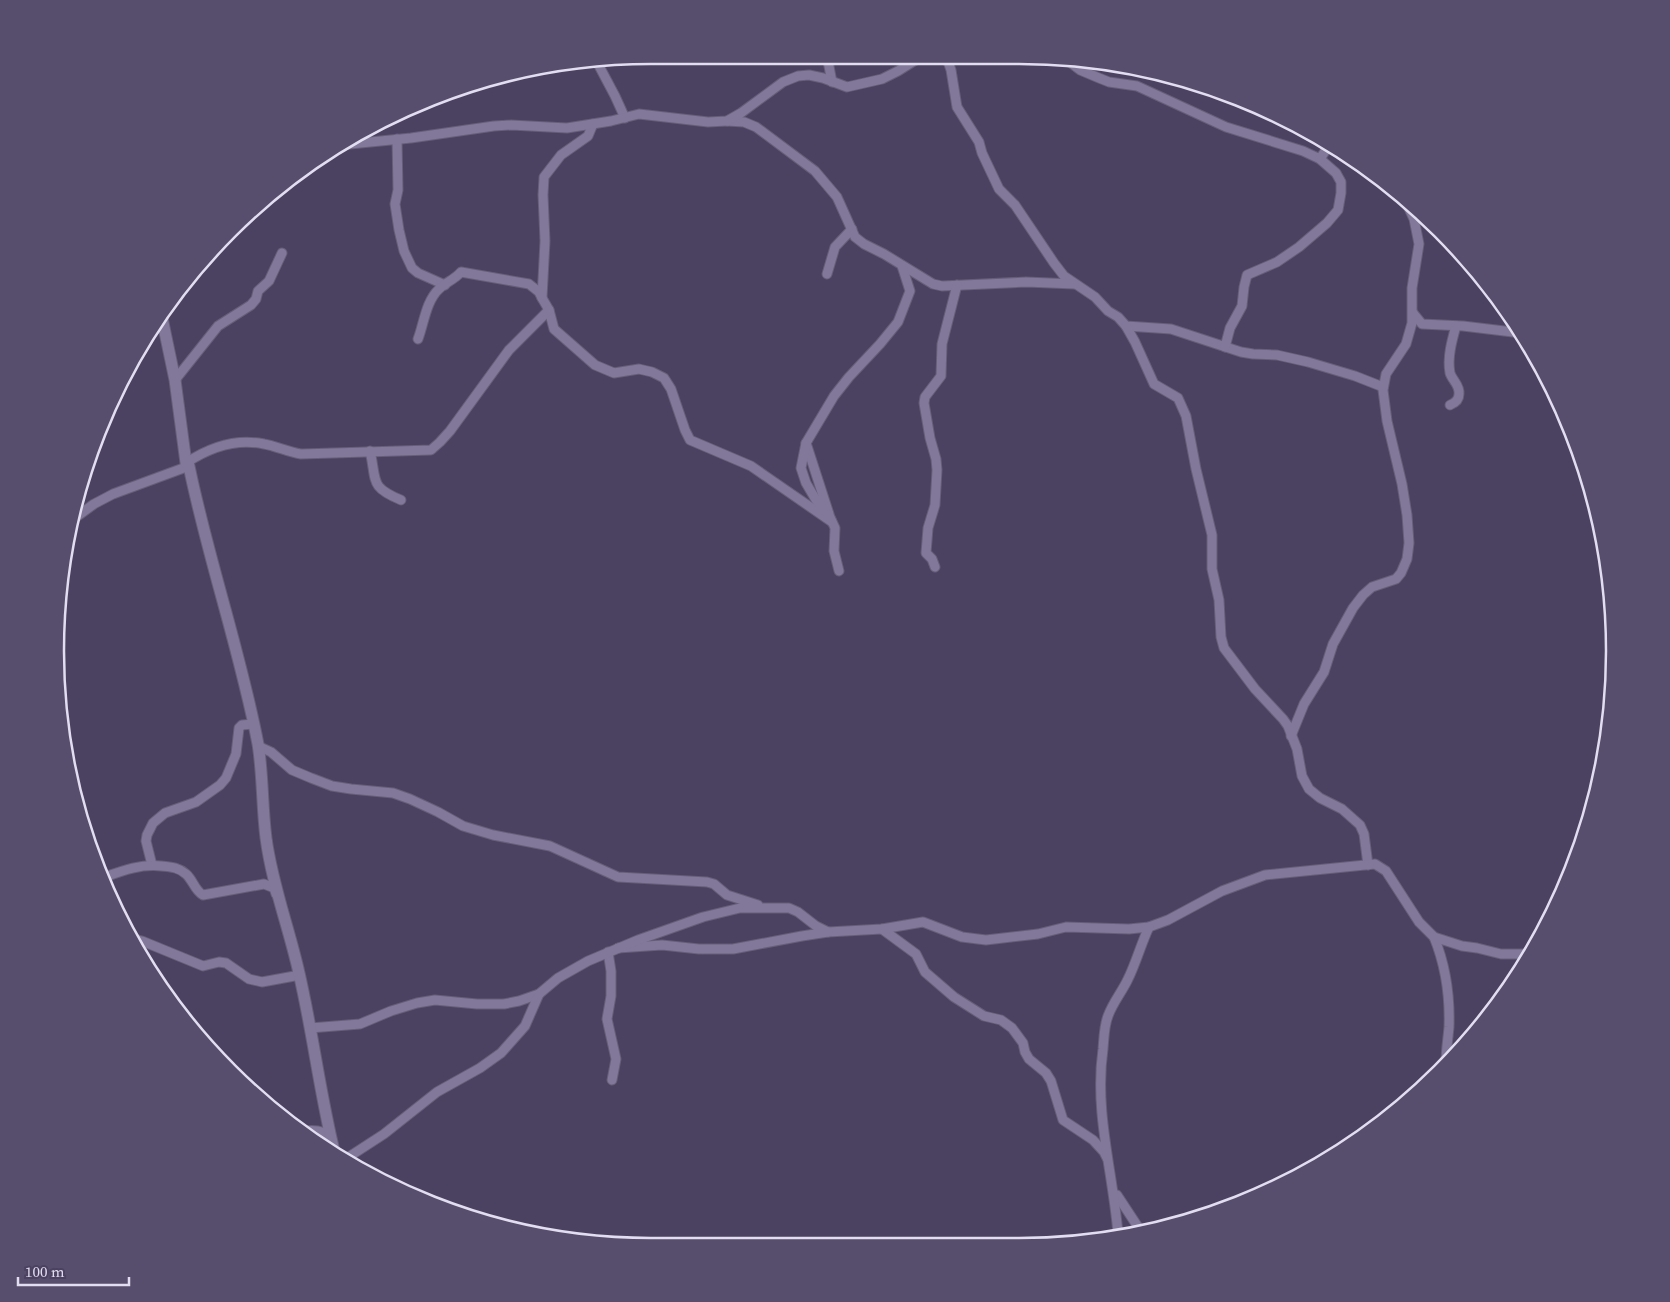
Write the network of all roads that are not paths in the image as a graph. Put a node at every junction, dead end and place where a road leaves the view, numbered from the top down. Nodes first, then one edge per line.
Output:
1 (829, 64) edge
2 (909, 64) edge
3 (948, 64) edge
4 (599, 66) edge
5 (1076, 67) edge
6 (832, 82) junction
7 (624, 118) junction
8 (727, 121) junction
9 (593, 124) junction
10 (397, 139) junction
11 (355, 143) edge
12 (1326, 150) edge
13 (1320, 159) junction
14 (1412, 215) edge
15 (852, 229) junction
16 (282, 253) dead end
17 (902, 266) junction
18 (828, 274) dead end
19 (1075, 284) junction
20 (445, 285) junction
21 (957, 285) junction
22 (542, 298) junction
23 (549, 310) junction
24 (1413, 313) junction
25 (163, 324) edge
26 (1126, 326) junction
27 (1456, 326) junction
28 (1512, 332) edge
29 (418, 339) dead end
30 (1225, 347) junction
31 (175, 380) junction
32 (1383, 387) junction
33 (1450, 406) dead end
34 (806, 443) junction
35 (370, 451) junction
36 (188, 464) junction
37 (400, 500) dead end
38 (80, 514) edge
39 (831, 519) junction
40 (935, 567) dead end
41 (839, 571) dead end
42 (253, 724) junction
43 (1292, 736) junction
44 (258, 746) junction
45 (152, 865) junction
46 (1368, 865) junction
47 (108, 876) edge
48 (277, 896) junction
49 (772, 908) junction
50 (1149, 926) junction
51 (882, 929) junction
52 (828, 932) junction
53 (1434, 937) junction
54 (140, 940) edge
55 (618, 948) junction
56 (608, 952) junction
57 (1522, 954) edge
58 (300, 975) junction
59 (538, 994) junction
60 (310, 1028) junction
61 (1447, 1053) edge
62 (612, 1080) dead end
63 (314, 1131) edge
64 (331, 1139) junction
65 (335, 1146) edge
66 (350, 1155) edge
67 (1107, 1158) junction
68 (1114, 1190) junction
69 (1137, 1226) edge
70 (1118, 1230) edge

1 - 6 street
2 - 6 street
3 - 19 street
4 - 7 street
5 - 13 street
6 - 8 street
7 - 8 street
7 - 9 street
8 - 15 street
9 - 10 street
9 - 22 street
10 - 11 street
10 - 20 street
12 - 13 street
13 - 30 street
14 - 24 street
15 - 17 street
15 - 18 street
16 - 31 street
17 - 21 street
17 - 34 street
19 - 21 street
19 - 26 street
20 - 22 street
20 - 29 street
21 - 40 street
22 - 23 street
23 - 35 street
23 - 39 street
24 - 27 street
24 - 32 street
25 - 31 street
26 - 30 street
26 - 43 street
27 - 28 street
27 - 33 street
30 - 32 street
31 - 36 street
32 - 43 street
34 - 39 street
34 - 39 street
35 - 36 street
35 - 37 street
36 - 38 street
36 - 42 street
39 - 41 street
42 - 44 street
42 - 45 street
43 - 46 street
44 - 48 street
44 - 49 street
45 - 47 street
45 - 48 street
46 - 50 street
46 - 53 street
48 - 58 street
49 - 52 street
49 - 55 street
50 - 51 street
50 - 67 street
51 - 52 street
51 - 67 street
52 - 55 street
53 - 57 street
53 - 61 street
54 - 58 street
55 - 56 street
56 - 59 street
56 - 62 street
58 - 60 street
59 - 60 street
59 - 66 street
60 - 64 street
63 - 64 street
64 - 65 street
67 - 68 street
68 - 69 street
68 - 70 street

